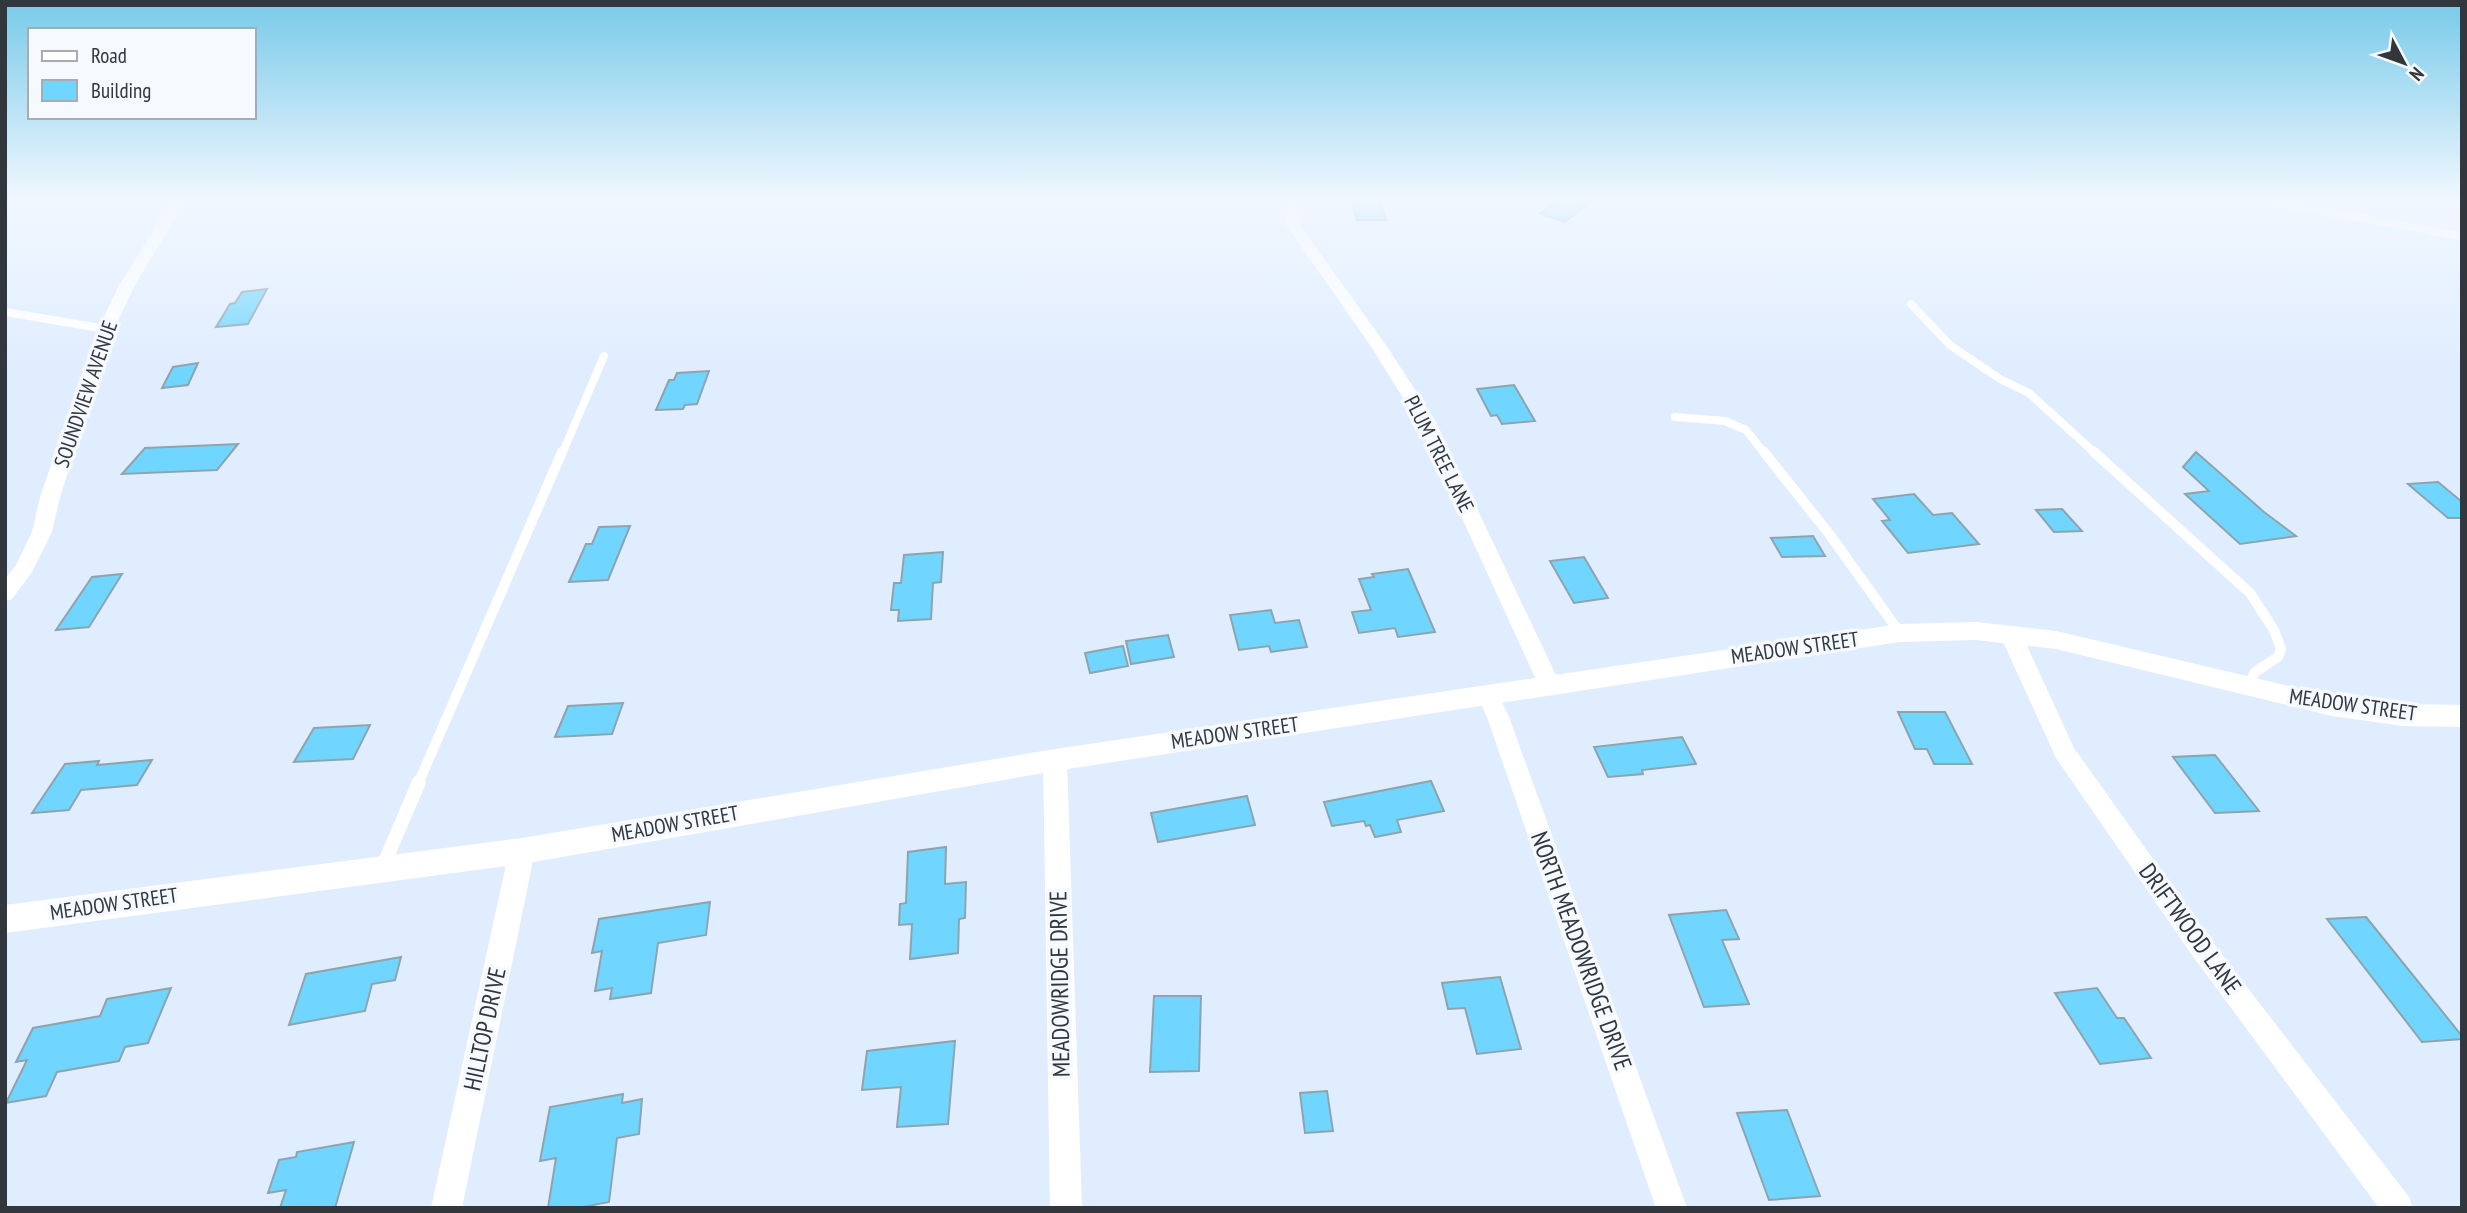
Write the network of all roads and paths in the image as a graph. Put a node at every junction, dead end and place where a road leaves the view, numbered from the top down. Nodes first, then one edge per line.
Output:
1 (145, 256) edge
2 (1315, 256) edge
3 (1911, 304) dead end
4 (5, 312) edge
5 (106, 329) junction
6 (604, 356) dead end
7 (1675, 417) dead end
8 (5, 594) edge
9 (1900, 633) junction
10 (2010, 633) junction
11 (1550, 686) junction
12 (2248, 687) junction
13 (1488, 696) junction
14 (2462, 716) edge
15 (1055, 760) junction
16 (522, 850) junction
17 (382, 869) junction
18 (5, 919) edge
19 (446, 1208) edge
20 (1066, 1208) edge
21 (1672, 1208) edge
22 (2398, 1208) edge

1 - 5 street, SOUNDVIEW AVENUE
2 - 11 street, PLUM TREE LANE
3 - 12 lane
4 - 5 lane
5 - 8 street, SOUNDVIEW AVENUE
6 - 17 lane
7 - 9 lane
9 - 10 street, MEADOW STREET
9 - 11 street, MEADOW STREET
10 - 12 street, MEADOW STREET
10 - 22 street, DRIFTWOOD LANE
11 - 13 street, MEADOW STREET
12 - 14 street, MEADOW STREET
13 - 15 street, MEADOW STREET
13 - 21 street, NORTH MEADOWRIDGE DRIVE
15 - 16 street, MEADOW STREET
15 - 20 street, MEADOWRIDGE DRIVE
16 - 17 street, MEADOW STREET
16 - 19 street, HILLTOP DRIVE
17 - 18 street, MEADOW STREET

